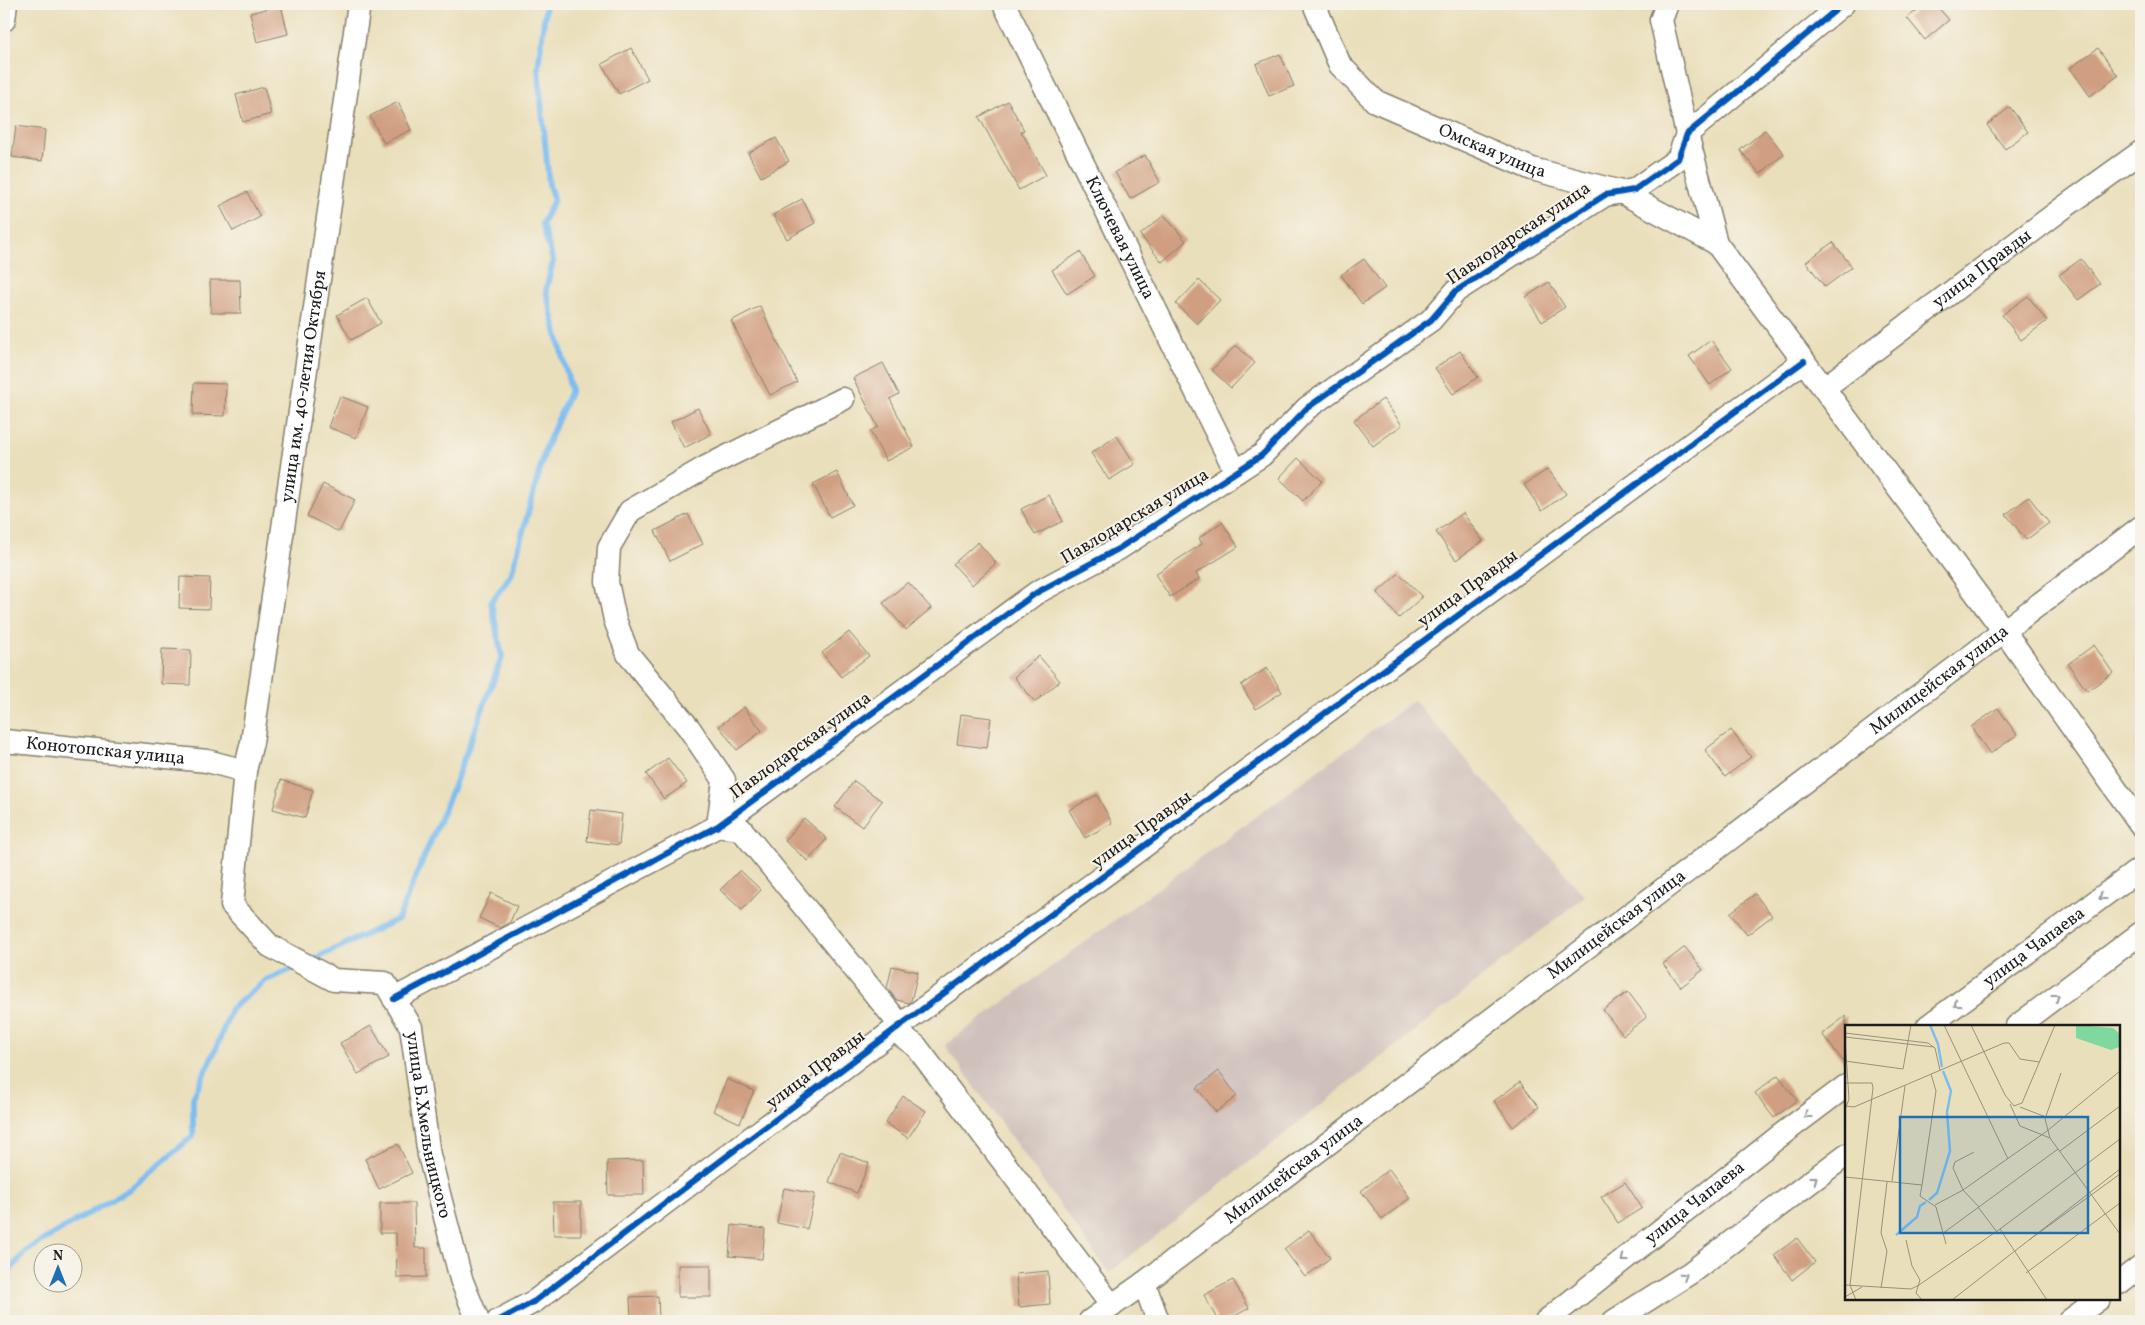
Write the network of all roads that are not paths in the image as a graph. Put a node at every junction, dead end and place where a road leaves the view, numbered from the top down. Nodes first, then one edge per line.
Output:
1 (6, 4) edge
2 (360, 4) edge
3 (1004, 4) edge
4 (1314, 4) edge
5 (1667, 4) edge
6 (1843, 4) edge
7 (4, 20) edge
8 (1687, 134) junction
9 (2141, 152) edge
10 (1622, 192) junction
11 (1716, 243) junction
12 (1804, 361) junction
13 (1824, 388) junction
14 (842, 399) dead end
15 (1236, 472) junction
16 (2141, 527) edge
17 (2004, 631) junction
18 (4, 742) edge
19 (245, 770) junction
20 (2141, 825) edge
21 (718, 826) junction
22 (2141, 868) edge
23 (2141, 933) edge
24 (394, 999) junction
25 (1929, 1025) edge
26 (2018, 1025) edge
27 (898, 1028) junction
28 (1845, 1087) edge
29 (1845, 1156) edge
30 (2141, 1266) edge
31 (2120, 1282) edge
32 (1144, 1283) junction
33 (2097, 1300) edge
34 (1112, 1306) junction
35 (478, 1321) edge
36 (498, 1321) edge
37 (1090, 1321) edge
38 (1158, 1321) edge
39 (1546, 1321) edge
40 (1614, 1321) edge
41 (2070, 1321) edge

1 - 7 street
2 - 19 street, улица им. 40-летия Октября
3 - 15 street, Ключевая улица
4 - 10 street, Омская улица
5 - 8 street
6 - 8 street
8 - 10 street, Павлодарская улица
8 - 11 street
9 - 13 street, улица Правды
10 - 11 street, Омская улица
10 - 15 street, Павлодарская улица
11 - 12 street
12 - 13 street
12 - 27 street, улица Правды
13 - 17 street
14 - 21 street
15 - 21 street, Павлодарская улица
16 - 17 street, Милицейская улица
17 - 20 street
17 - 32 street, Милицейская улица
18 - 19 street, Конотопская улица
19 - 24 street, улица Б.Хмельницкого
21 - 24 street, Павлодарская улица
21 - 27 street
22 -> 25 street, улица Чапаева
26 -> 23 street
24 - 35 street, улица Б.Хмельницкого
27 - 34 street
27 - 36 street, улица Правды
28 -> 39 street, улица Чапаева
40 -> 29 street
30 - 31 street
32 - 34 street, Милицейская улица
32 - 38 street
33 - 41 street
34 - 37 street, Милицейская улица

